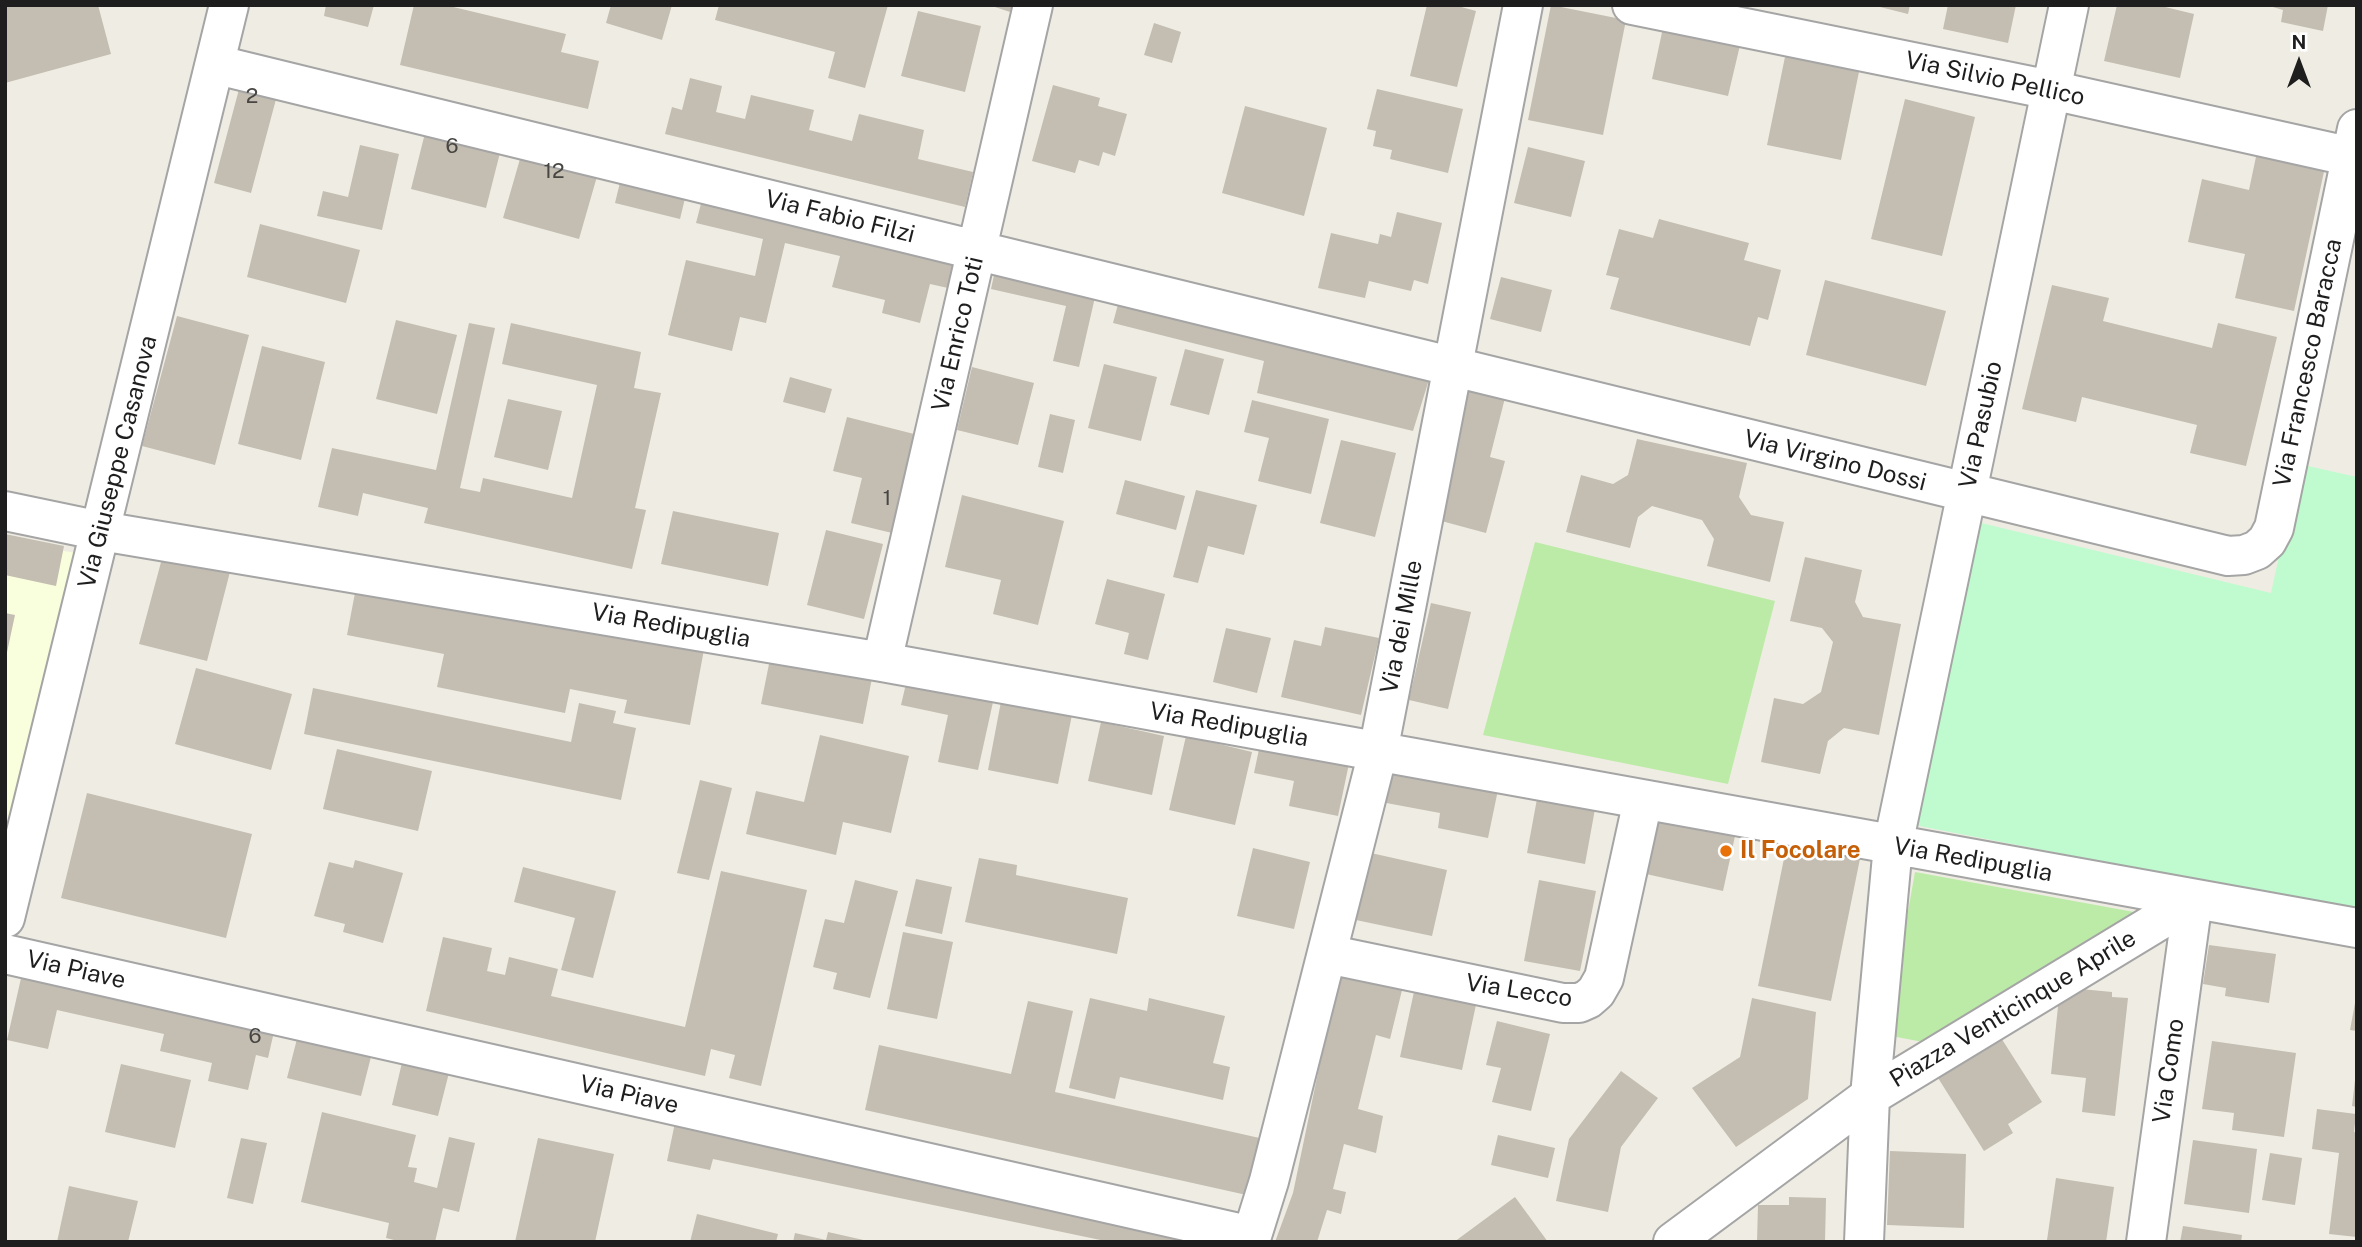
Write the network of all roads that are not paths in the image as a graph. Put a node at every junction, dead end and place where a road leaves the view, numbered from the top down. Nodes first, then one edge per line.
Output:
1 (229, 5) edge
2 (1033, 5) edge
3 (1523, 5) edge
4 (1632, 5) edge
5 (2069, 5) edge
6 (226, 67) dead end
7 (2051, 90) junction
8 (2355, 148) edge
9 (977, 251) junction
10 (1454, 368) junction
11 (1967, 493) junction
12 (5, 511) edge
13 (101, 531) junction
14 (2257, 550) joint
15 (882, 662) junction
16 (1378, 752) junction
17 (1643, 800) junction
18 (1893, 845) junction
19 (2193, 900) junction
20 (5, 918) edge
21 (2357, 928) edge
22 (5, 954) edge
23 (1326, 954) junction
24 (1870, 1096) junction
25 (1251, 1239) edge
26 (1673, 1242) edge
27 (1864, 1242) edge
28 (2146, 1242) edge

1 - 13 street, Via Giuseppe Casanova
2 - 9 street, Via Enrico Toti
3 - 10 street, Via dei Mille
4 - 7 street, Via Silvio Pellico
5 - 7 street, Via Pasubio
6 - 9 street, Via Fabio Filzi
7 - 8 street, Via Silvio Pellico
7 - 11 street, Via Pasubio
8 - 14 street, Via Francesco Baracca
9 - 10 street, Via Fabio Filzi
9 - 15 street, Via Enrico Toti
10 - 11 street, Via Virgino Dossi
10 - 16 street, Via dei Mille
11 - 14 street, Via Virgino Dossi
11 - 18 street, Via Pasubio
12 - 13 street, Via Redipuglia
13 - 15 street, Via Redipuglia
13 - 20 street, Via Giuseppe Casanova
15 - 16 street, Via Redipuglia
16 - 17 street, Via Redipuglia
16 - 23 street, Via dei Mille
17 - 18 street, Via Redipuglia
17 - 23 street, Via Lecco
18 - 19 street, Via Redipuglia
18 - 24 street, Piazza Venticinque Aprile
19 - 21 street, Via Redipuglia
19 - 24 street, Piazza Venticinque Aprile
19 - 28 street, Via Como
22 - 25 street, Via Piave
23 - 25 street, Via dei Mille
24 - 26 street
24 - 27 street

